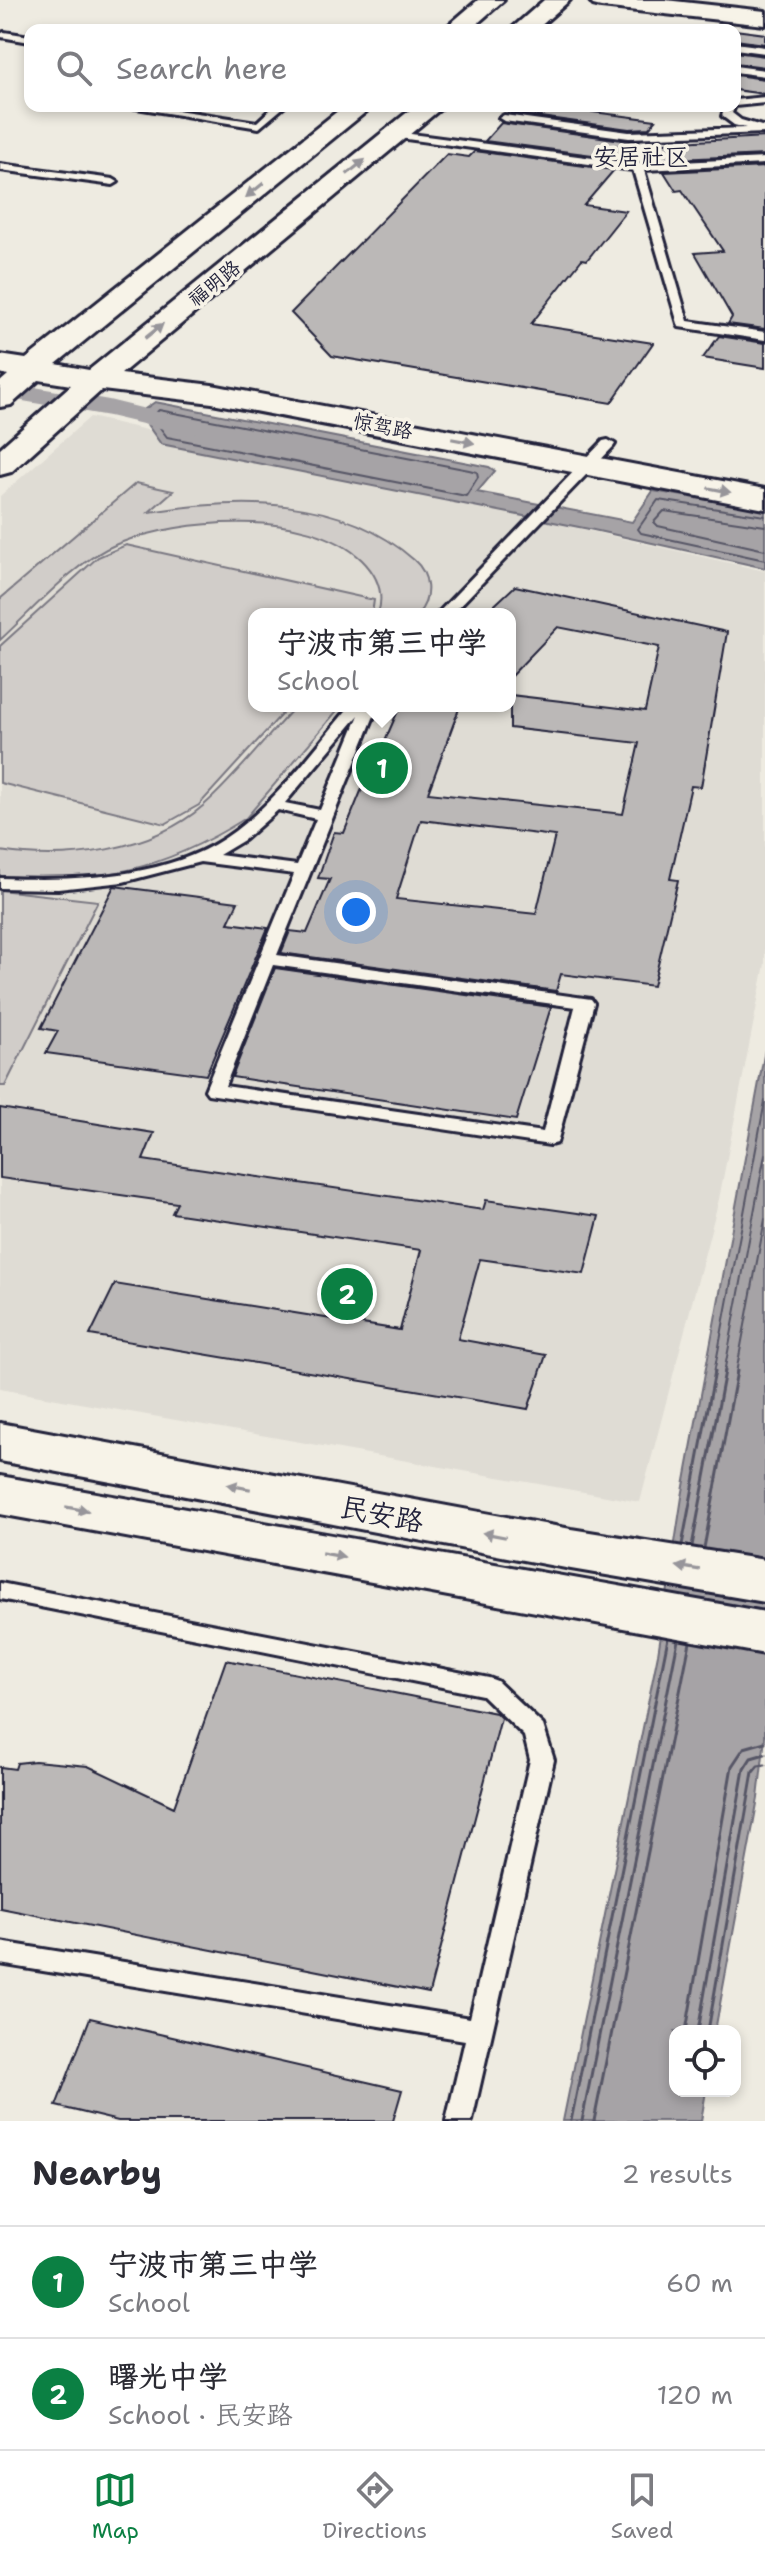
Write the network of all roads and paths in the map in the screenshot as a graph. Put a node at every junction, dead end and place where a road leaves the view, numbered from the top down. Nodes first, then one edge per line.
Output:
1 (492, 0) edge
2 (558, 0) edge
3 (601, 0) edge
4 (765, 18) edge
5 (462, 24) edge
6 (529, 24) edge
7 (4, 35) dead end
8 (24, 38) edge
9 (741, 47) edge
10 (765, 50) edge
11 (741, 70) edge
12 (765, 73) edge
13 (741, 97) edge
14 (761, 100) edge
15 (741, 103) edge
16 (170, 112) edge
17 (273, 112) edge
18 (352, 112) edge
19 (424, 112) edge
20 (727, 112) edge
21 (504, 118) dead end
22 (765, 129) edge
23 (396, 135) junction
24 (765, 161) edge
25 (0, 167) edge
26 (638, 167) junction
27 (113, 182) dead end
28 (0, 336) edge
29 (765, 336) edge
30 (59, 346) junction
31 (122, 358) junction
32 (0, 364) edge
33 (33, 370) junction
34 (94, 380) junction
35 (0, 398) edge
36 (598, 455) junction
37 (0, 465) edge
38 (765, 472) edge
39 (765, 499) edge
40 (450, 608) edge
41 (353, 712) edge
42 (367, 712) edge
43 (275, 805) junction
44 (324, 816) junction
45 (198, 857) junction
46 (301, 870) junction
47 (0, 883) edge
48 (269, 959) junction
49 (0, 1442) edge
50 (0, 1495) edge
51 (568, 1573) junction
52 (765, 1581) edge
53 (0, 1591) edge
54 (765, 1633) edge
55 (0, 1953) edge
56 (481, 2031) junction
57 (459, 2121) edge

1 - 5 main road
2 - 6 main road
3 - 4 main road
7 - 8 lane
9 - 10 lane
11 - 12 lane
13 - 14 lane
14 - 15 lane
16 - 17 lane
18 -> 30 main road, 福明路
19 - 23 main road, 福明路
20 - 22 lane
21 - 22 lane
23 - 26 lane
31 -> 23 main road, 福明路
24 - 26 lane
25 - 27 lane
26 - 29 lane
28 - 30 main road, 惊驾路
30 - 31 main road, 惊驾路
30 - 33 main road, 福明路
31 - 34 main road, 福明路
31 - 36 main road, 惊驾路
32 - 33 main road, 惊驾路
33 - 34 main road, 惊驾路
33 - 35 main road, 福明路
34 -> 36 main road, 惊驾路
34 - 37 main road, 福明路
36 - 38 main road, 惊驾路
36 -> 39 main road, 惊驾路
36 - 40 lane
41 - 43 lane
42 - 44 lane
43 - 44 lane
43 - 45 lane
44 - 46 lane
45 - 46 lane
45 - 47 lane
46 - 48 lane
48 - 48 lane
51 -> 49 main road, 民安路
50 -> 51 main road, 民安路
52 -> 51 main road, 民安路
51 - 54 main road, 民安路
53 - 56 lane
55 - 56 lane
56 - 57 lane

